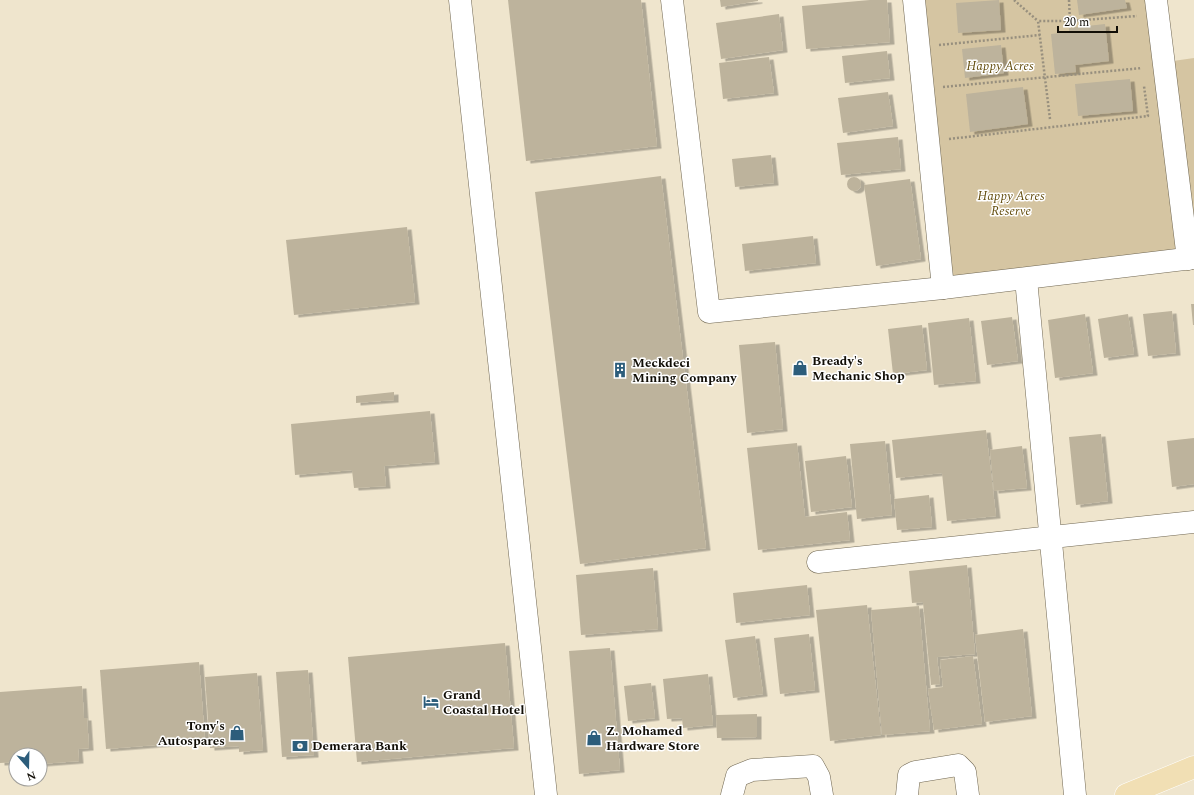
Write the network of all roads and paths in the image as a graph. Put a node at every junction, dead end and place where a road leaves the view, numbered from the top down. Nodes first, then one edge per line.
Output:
1 (460, 0) edge
2 (672, 0) edge
3 (914, 0) edge
4 (1014, 0) edge
5 (1069, 0) edge
6 (1156, 0) edge
7 (1137, 16) dead end
8 (1038, 21) junction
9 (1070, 21) junction
10 (1040, 35) junction
11 (938, 38) dead end
12 (939, 45) junction
13 (940, 52) dead end
14 (1142, 68) dead end
15 (1046, 78) junction
16 (942, 80) dead end
17 (943, 88) junction
18 (944, 95) dead end
19 (1146, 104) dead end
20 (1050, 119) dead end
21 (946, 132) dead end
22 (1191, 259) edge
23 (1026, 279) junction
24 (943, 288) junction
25 (1194, 522) edge
26 (1050, 537) junction
27 (818, 562) dead end
28 (1194, 767) edge
29 (546, 795) edge
30 (732, 795) edge
31 (822, 795) edge
32 (907, 795) edge
33 (968, 795) edge
34 (1075, 795) edge
35 (1126, 795) edge

1 - 29 street
2 - 24 street
3 - 24 street
4 - 8 path
5 - 9 path
6 - 22 street
7 - 9 path
8 - 9 path
8 - 10 path
10 - 12 path
10 - 15 path
11 - 12 path
12 - 13 path
14 - 15 path
15 - 17 path
15 - 20 path
16 - 17 path
17 - 18 path
19 - 21 path
22 - 23 street
23 - 24 street
23 - 26 street
25 - 26 street
26 - 27 street
26 - 34 street
28 - 35 main road
30 - 31 street
32 - 33 street

